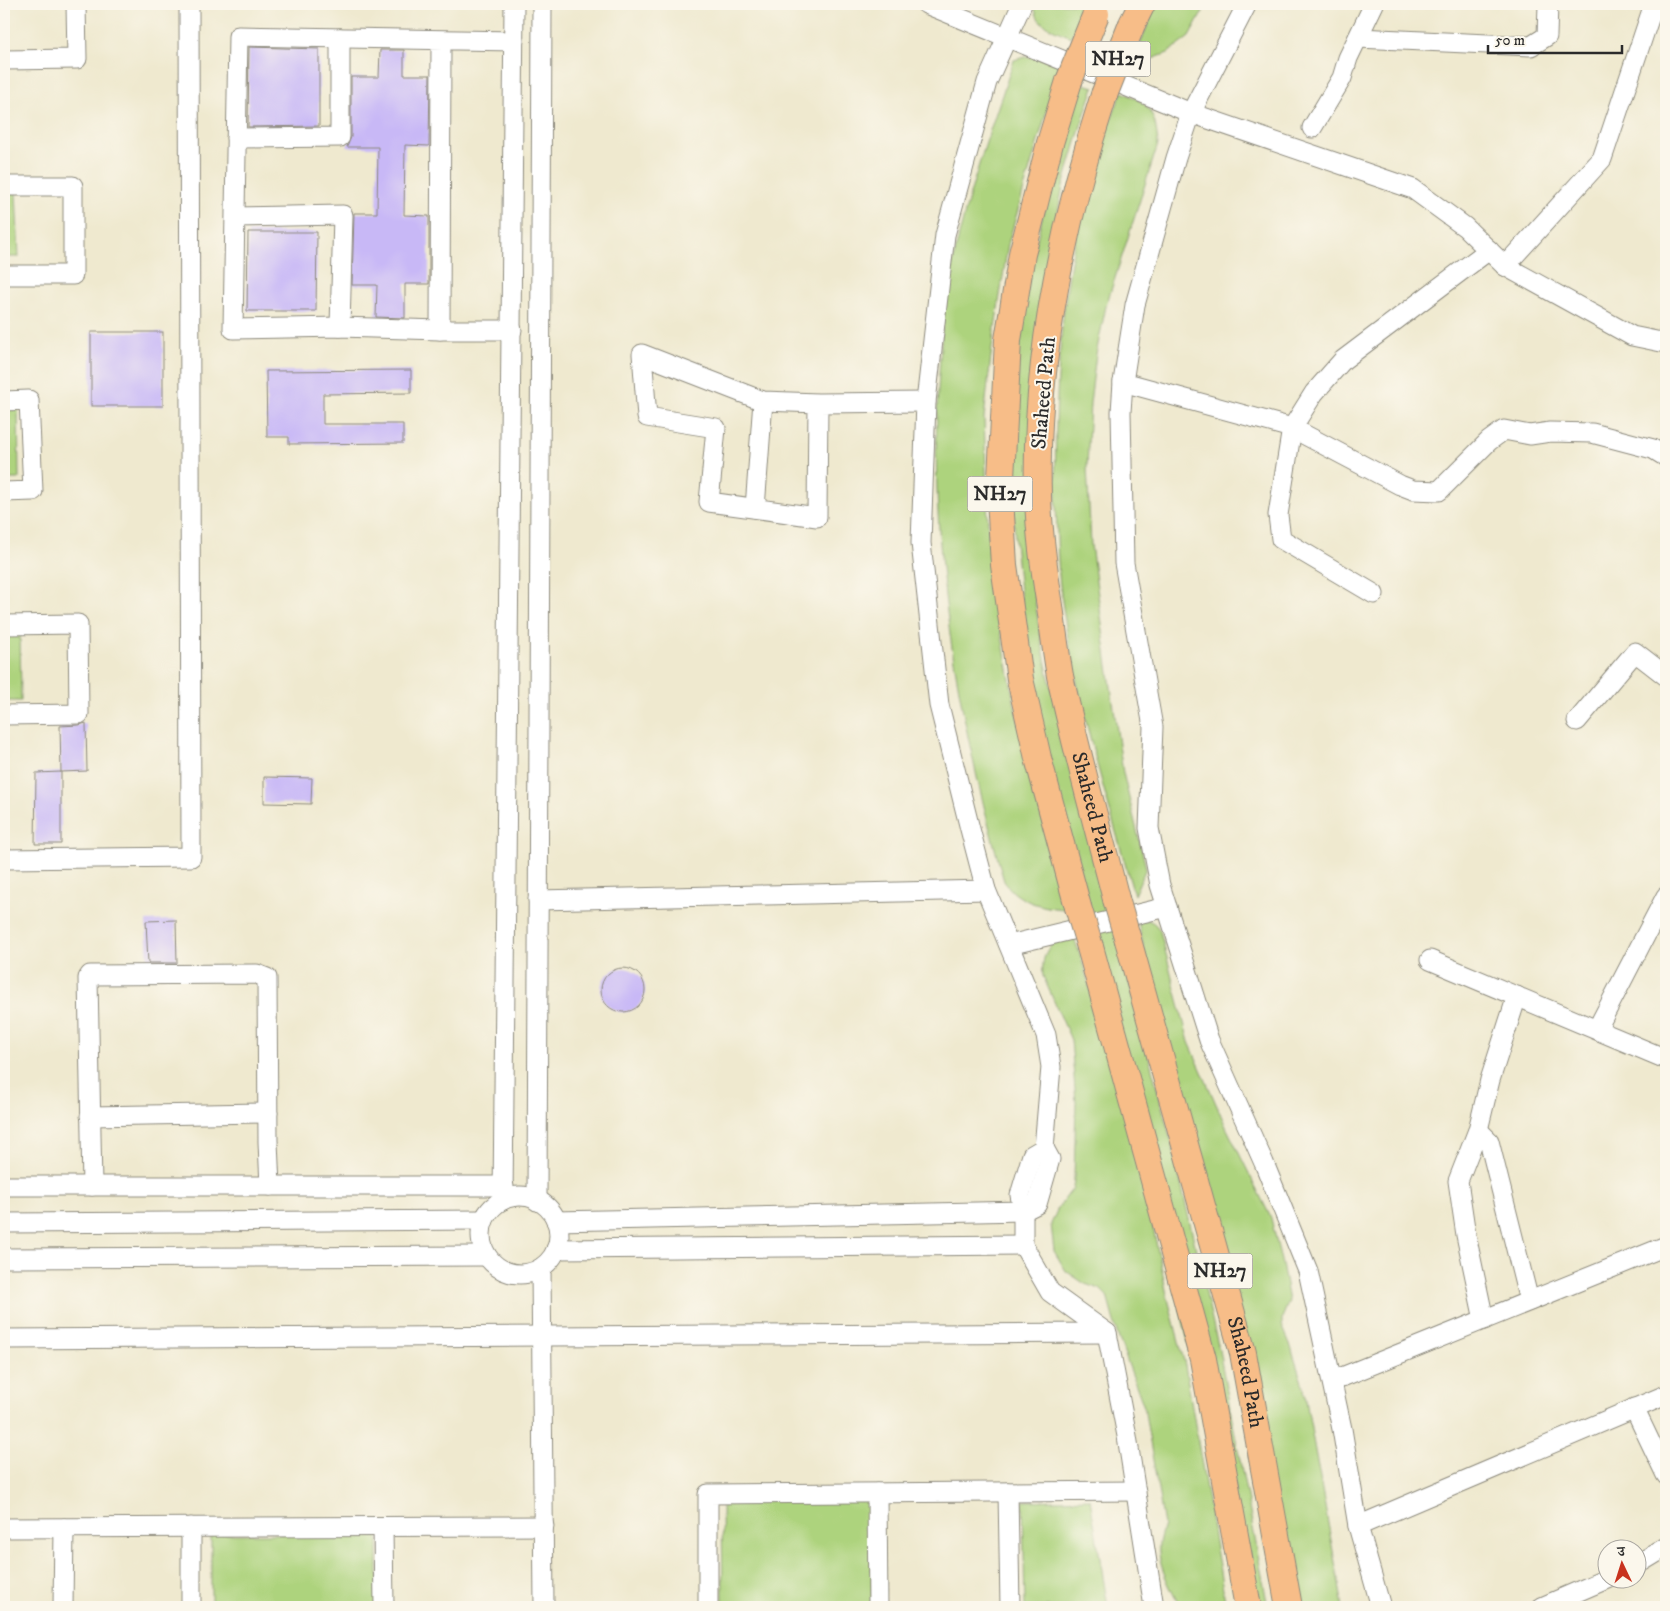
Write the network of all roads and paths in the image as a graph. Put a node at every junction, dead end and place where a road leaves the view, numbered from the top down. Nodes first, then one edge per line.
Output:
1 (76, 4) edge
2 (189, 4) edge
3 (514, 4) edge
4 (542, 4) edge
5 (926, 4) edge
6 (1022, 4) edge
7 (1247, 4) edge
8 (1374, 4) edge
9 (1548, 4) edge
10 (1654, 4) edge
11 (1099, 9) edge
12 (1137, 14) edge
13 (1008, 37) junction
14 (340, 38) junction
15 (1358, 38) junction
16 (441, 40) junction
17 (514, 41) junction
18 (4, 60) edge
19 (1191, 113) junction
20 (1312, 128) dead end
21 (236, 138) junction
22 (4, 186) edge
23 (236, 217) junction
24 (1489, 250) junction
25 (1506, 266) junction
26 (4, 275) edge
27 (340, 327) junction
28 (440, 330) junction
29 (512, 330) junction
30 (1666, 343) edge
31 (1123, 382) junction
32 (764, 401) junction
33 (4, 402) edge
34 (926, 402) junction
35 (818, 403) junction
36 (1292, 428) junction
37 (1666, 456) edge
38 (4, 492) edge
39 (755, 508) junction
40 (1374, 594) dead end
41 (4, 625) edge
42 (1666, 676) edge
43 (4, 715) edge
44 (1577, 721) dead end
45 (4, 859) edge
46 (986, 890) junction
47 (1666, 896) edge
48 (538, 900) junction
49 (1167, 907) junction
50 (1009, 945) junction
51 (1430, 960) dead end
52 (1517, 996) junction
53 (1597, 1029) junction
54 (1666, 1059) edge
55 (268, 1113) junction
56 (90, 1116) junction
57 (1478, 1130) junction
58 (4, 1186) edge
59 (92, 1186) junction
60 (270, 1186) junction
61 (504, 1193) junction
62 (537, 1200) junction
63 (1023, 1211) junction
64 (484, 1220) junction
65 (556, 1221) junction
66 (4, 1223) edge
67 (1023, 1245) junction
68 (1666, 1246) edge
69 (556, 1250) junction
70 (487, 1256) junction
71 (4, 1258) edge
72 (541, 1268) junction
73 (1529, 1302) junction
74 (1484, 1320) junction
75 (1108, 1333) junction
76 (542, 1336) junction
77 (4, 1339) edge
78 (1332, 1381) junction
79 (1666, 1395) edge
80 (1634, 1408) junction
81 (1666, 1475) edge
82 (1136, 1491) junction
83 (1008, 1492) junction
84 (877, 1493) junction
85 (383, 1526) junction
86 (544, 1526) junction
87 (1358, 1526) junction
88 (191, 1527) junction
89 (4, 1528) edge
90 (64, 1528) junction
91 (1666, 1547) edge
92 (1648, 1558) edge
93 (1598, 1583) edge
94 (63, 1607) edge
95 (191, 1607) edge
96 (384, 1607) edge
97 (544, 1607) edge
98 (708, 1607) edge
99 (878, 1607) edge
100 (1010, 1607) edge
101 (1154, 1607) edge
102 (1248, 1607) edge
103 (1289, 1607) edge
104 (1381, 1607) edge
105 (1542, 1607) edge

1 - 18 street
2 - 45 street
3 - 17 street
4 - 48 street
5 - 13 street
6 - 13 street
7 - 19 street
8 - 15 street
9 - 15 street
10 - 25 street
11 - 102 highway, Shaheed Path / NH27, bridge
12 - 103 highway, Shaheed Path / NH27, bridge
13 - 19 street
13 - 34 street
14 - 16 street
14 - 21 street
14 - 21 street
15 - 20 street
16 - 17 street
16 - 28 street
17 - 29 street
19 - 24 street
19 - 31 street
21 - 23 street
22 - 26 street
23 - 27 street
23 - 27 street
24 - 25 street
24 - 36 street
25 - 30 street
27 - 28 street
28 - 29 street
29 - 61 street
31 - 36 street
31 - 49 street
32 - 35 street
32 - 39 street
32 - 39 street
33 - 38 street
34 - 35 street
34 - 46 street
35 - 39 street
36 - 37 street
36 - 40 street
41 - 43 street
42 - 44 street
46 - 48 street
46 - 50 street
47 - 53 street
48 - 62 street
49 - 50 street
49 - 78 street
50 - 63 street
51 - 52 street
52 - 53 street
52 - 57 street
53 - 54 street
55 - 56 street
55 - 56 street
55 - 60 street
56 - 59 street
57 - 73 street
57 - 74 street
58 - 59 street
59 - 60 street
60 - 61 street
61 - 62 street
61 - 64 street
62 - 65 street
63 - 65 street
63 - 67 street
64 - 66 street
64 - 70 street
65 - 69 street
67 - 69 street
67 - 75 street
68 - 73 street
69 - 72 street
70 - 71 street
70 - 72 street
72 - 76 street
73 - 74 street
74 - 78 street
75 - 76 street
75 - 82 street
76 - 77 street
76 - 86 street
78 - 87 street
79 - 80 street
80 - 81 street
80 - 87 street
82 - 83 street
82 - 101 street
83 - 84 street
83 - 100 street
84 - 98 street
84 - 99 street
85 - 86 street
85 - 88 street
85 - 96 street
86 - 97 street
87 - 104 street
88 - 90 street
88 - 95 street
89 - 90 street
90 - 94 street
91 - 92 street
93 - 105 street

